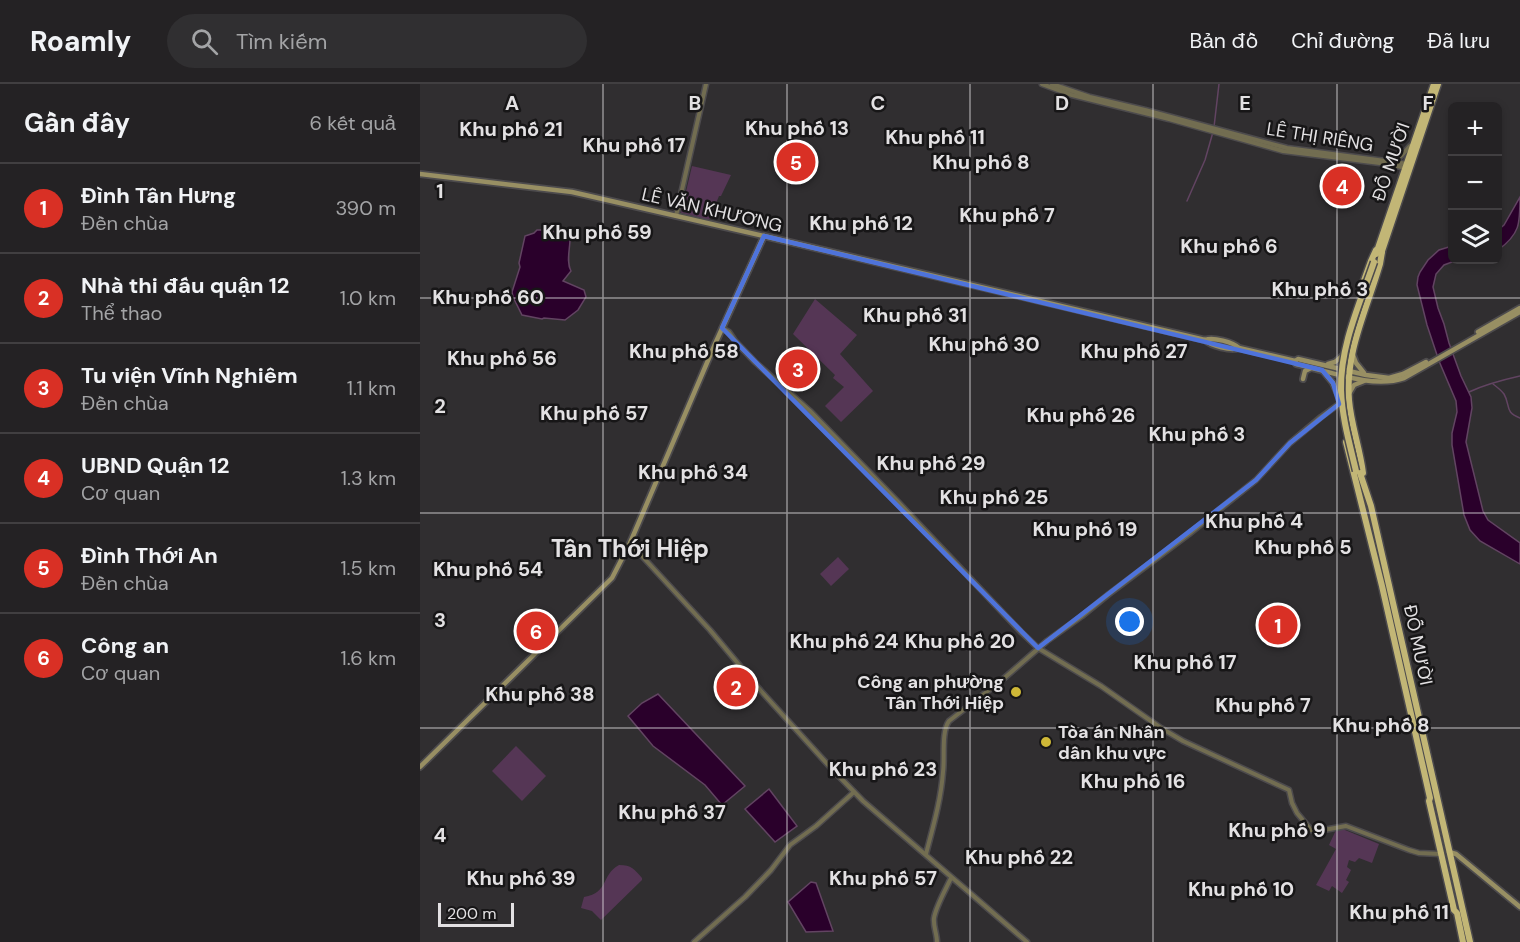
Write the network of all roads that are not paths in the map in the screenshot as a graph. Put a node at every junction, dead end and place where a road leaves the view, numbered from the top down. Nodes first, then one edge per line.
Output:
1 (706, 84) edge
2 (1042, 84) edge
3 (1052, 84) edge
4 (1432, 84) edge
5 (1440, 84) edge
6 (1209, 129) junction
7 (1410, 149) junction
8 (1393, 164) junction
9 (1408, 167) junction
10 (420, 174) edge
11 (1401, 178) junction
12 (676, 216) junction
13 (764, 236) junction
14 (1379, 251) junction
15 (1520, 310) edge
16 (722, 328) junction
17 (1352, 352) junction
18 (1341, 358) junction
19 (1295, 361) junction
20 (1350, 362) junction
21 (1312, 368) junction
22 (1323, 368) junction
23 (1339, 372) junction
24 (1349, 377) junction
25 (1365, 378) junction
26 (1303, 379) dead end
27 (1339, 383) junction
28 (1338, 394) junction
29 (1348, 394) junction
30 (1339, 404) junction
31 (1360, 481) junction
32 (630, 543) junction
33 (1038, 648) junction
34 (420, 767) edge
35 (854, 792) junction
36 (1445, 853) junction
37 (926, 854) junction
38 (952, 878) junction
39 (1520, 907) edge
40 (694, 942) edge
41 (937, 942) edge
42 (1027, 942) edge
43 (1465, 942) edge

1 - 12 street
2 - 6 street, LÊ THỊ RIÊNG
3 - 6 street, LÊ THỊ RIÊNG
4 - 7 highway, ĐỖ MƯỜI
5 - 9 highway, ĐỖ MƯỜI
6 - 8 street, LÊ THỊ RIÊNG
7 - 8 street
7 - 9 highway, ĐỖ MƯỜI
8 - 9 street, LÊ THỊ RIÊNG
8 - 11 street
9 - 11 highway, ĐỖ MƯỜI
9 - 14 highway, ĐỖ MƯỜI
10 - 12 main road, LÊ VĂN KHƯƠNG
11 - 14 highway, ĐỖ MƯỜI
12 - 13 main road, LÊ VĂN KHƯƠNG
13 - 16 main road
13 - 19 main road, LÊ VĂN KHƯƠNG
14 - 17 highway, ĐỖ MƯỜI
14 - 18 highway, ĐỖ MƯỜI
14 - 31 highway, ĐỖ MƯỜI, bridge
15 - 25 main road, LÊ VĂN KHƯƠNG
16 - 32 main road
16 - 33 street
17 - 20 highway, ĐỖ MƯỜI
17 - 25 main road
18 - 20 highway
18 - 22 main road
18 - 23 highway, ĐỖ MƯỜI
19 - 21 main road, LÊ VĂN KHƯƠNG
19 - 22 main road, LÊ VĂN KHƯƠNG
20 - 24 highway, ĐỖ MƯỜI
21 - 22 main road, LÊ VĂN KHƯƠNG
21 - 26 main road
22 - 23 main road, LÊ VĂN KHƯƠNG
22 - 28 main road
23 - 24 main road, LÊ VĂN KHƯƠNG
23 - 27 highway, ĐỖ MƯỜI
24 - 25 main road, LÊ VĂN KHƯƠNG
24 - 27 highway
24 - 29 highway, ĐỖ MƯỜI
25 - 29 main road
27 - 28 highway, ĐỖ MƯỜI
28 - 30 highway, ĐỖ MƯỜI
29 - 31 highway, ĐỖ MƯỜI
30 - 31 highway, ĐỖ MƯỜI
30 - 33 street
31 - 36 highway, ĐỖ MƯỜI
31 - 36 highway, ĐỖ MƯỜI
32 - 34 main road
32 - 35 street
33 - 36 street
33 - 37 street
35 - 37 street
35 - 40 street
36 - 39 main road
36 - 43 highway, ĐỖ MƯỜI
37 - 38 street
38 - 41 street
38 - 42 street

